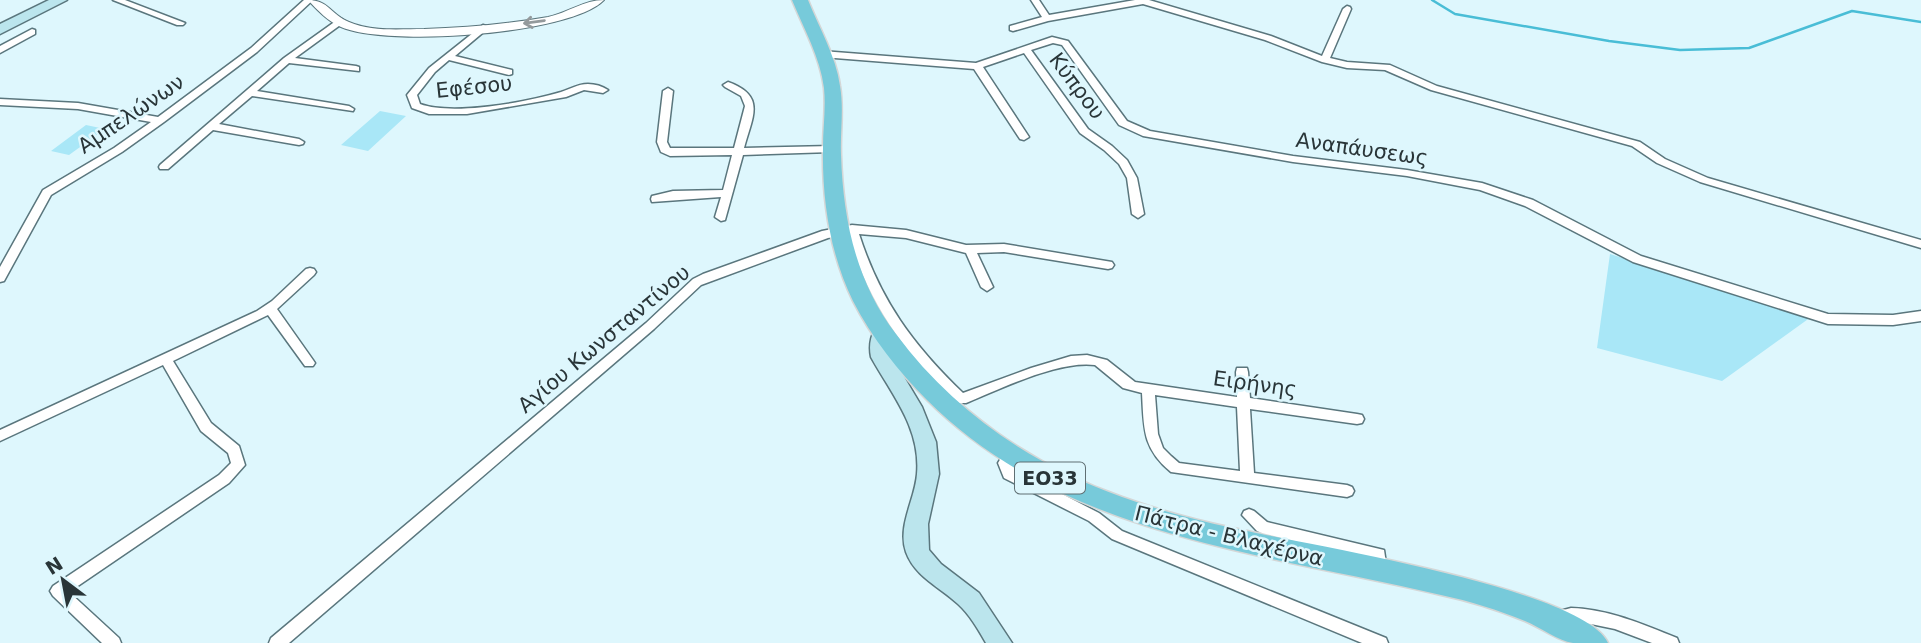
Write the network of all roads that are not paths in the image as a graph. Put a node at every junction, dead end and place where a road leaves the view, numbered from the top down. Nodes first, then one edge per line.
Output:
1 (60, 0) edge
2 (117, 0) edge
3 (146, 0) edge
4 (311, 0) edge
5 (598, 0) edge
6 (800, 0) edge
7 (1035, 0) edge
8 (1140, 1) edge
9 (134, 7) junction
10 (1347, 9) dead end
11 (1047, 18) junction
12 (340, 21) junction
13 (180, 23) dead end
14 (484, 28) junction
15 (1013, 28) dead end
16 (0, 30) edge
17 (32, 32) dead end
18 (1025, 48) junction
19 (0, 50) edge
20 (822, 54) junction
21 (447, 57) junction
22 (287, 60) junction
23 (1325, 60) junction
24 (977, 66) junction
25 (356, 69) dead end
26 (509, 72) dead end
27 (728, 85) dead end
28 (603, 90) dead end
29 (668, 91) dead end
30 (251, 93) junction
31 (0, 102) edge
32 (349, 109) dead end
33 (160, 120) junction
34 (210, 126) junction
35 (1024, 137) dead end
36 (299, 142) dead end
37 (832, 149) junction
38 (739, 151) junction
39 (164, 167) dead end
40 (727, 193) junction
41 (656, 199) dead end
42 (1138, 214) dead end
43 (721, 217) dead end
44 (846, 230) junction
45 (1921, 244) edge
46 (970, 249) junction
47 (1108, 265) dead end
48 (310, 272) dead end
49 (0, 278) edge
50 (987, 287) dead end
51 (270, 308) junction
52 (1921, 316) edge
53 (882, 334) junction
54 (166, 360) junction
55 (309, 363) dead end
56 (1242, 372) dead end
57 (1148, 390) junction
58 (1244, 404) junction
59 (1357, 419) dead end
60 (0, 436) edge
61 (1010, 455) junction
62 (1247, 475) junction
63 (1348, 491) dead end
64 (1249, 515) dead end
65 (1380, 570) junction
66 (1554, 619) junction
67 (113, 643) edge
68 (276, 643) edge
69 (1000, 643) edge
70 (1380, 643) edge
71 (1595, 643) edge
72 (1671, 643) edge

1 - 16 main road
2 - 9 street
3 - 9 street
4 - 12 street
4 - 33 street, Αμπελώνων
5 -> 14 street
6 - 20 main road, Πάτρα - Βλαχέρνα / ΕΟ33
7 - 11 street
8 - 11 street
8 - 23 street
9 - 13 street
10 - 23 street
11 - 15 street
12 - 14 street
12 - 22 street
14 - 21 street, Εφέσου
17 - 19 street
18 - 24 street, Αναπάυσεως
18 - 42 street, Κύπρου
18 - 52 street, Αναπάυσεως
20 - 24 street, Αναπάυσεως
20 - 37 main road, Πάτρα - Βλαχέρνα / ΕΟ33
21 - 26 street
21 - 28 street, Εφέσου
22 - 25 street
22 - 30 street
23 - 45 street
24 - 35 street
27 - 38 street
29 - 38 street
30 - 32 street
30 - 34 street
31 - 33 street
33 - 49 street, Αμπελώνων
34 - 36 street
34 - 39 street
37 - 38 street
37 - 44 main road, Πάτρα - Βλαχέρνα / ΕΟ33
38 - 40 street
40 - 41 street
40 - 43 street
44 - 46 street, Αγίου Κωνσταντίνου
44 - 53 main road, Πάτρα - Βλαχέρνα / ΕΟ33
44 - 57 street, Ειρήνης
44 - 68 street, Αγίου Κωνσταντίνου
46 - 47 street, Αγίου Κωνσταντίνου
46 - 50 street
48 - 51 street
51 - 54 street
51 - 55 street
53 - 61 main road, Πάτρα - Βλαχέρνα / ΕΟ33
53 - 69 main road
54 - 60 street
54 - 67 street
56 - 58 street
57 - 58 street, Ειρήνης
57 - 62 street
58 - 59 street, Ειρήνης
58 - 62 street
61 - 65 main road, Πάτρα - Βλαχέρνα / ΕΟ33
61 - 70 street
62 - 63 street
64 - 65 street
65 - 66 main road, Πάτρα - Βλαχέρνα / ΕΟ33
66 - 71 main road, Πάτρα - Βλαχέρνα / ΕΟ33
66 - 72 street

